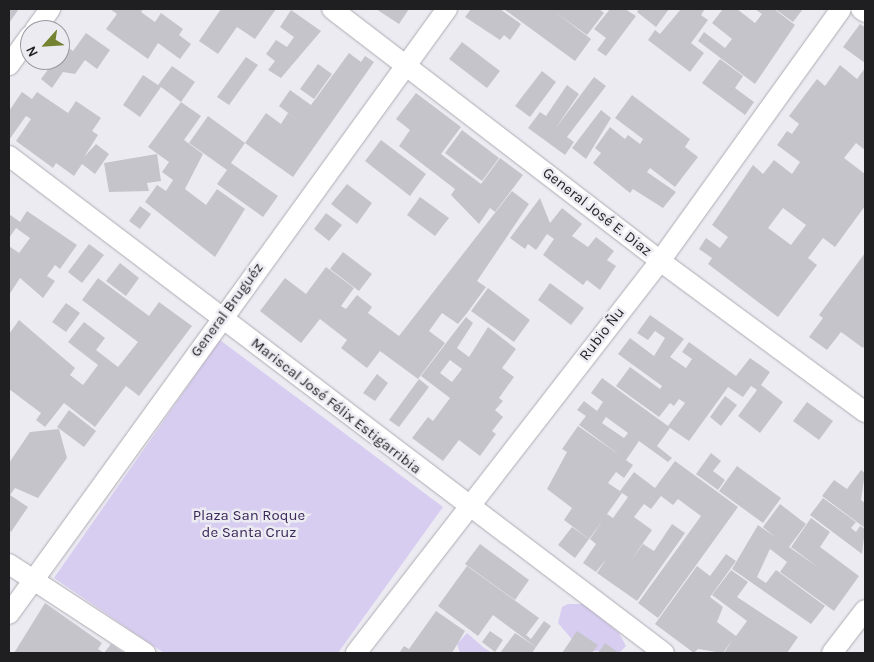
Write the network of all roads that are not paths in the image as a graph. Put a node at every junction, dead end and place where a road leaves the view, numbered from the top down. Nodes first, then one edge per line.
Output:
1 (50, 9) edge
2 (332, 9) edge
3 (447, 9) edge
4 (841, 9) edge
5 (861, 9) edge
6 (865, 12) edge
7 (42, 20) edge
8 (20, 50) edge
9 (9, 65) edge
10 (407, 65) junction
11 (9, 156) edge
12 (660, 261) junction
13 (221, 318) junction
14 (865, 412) edge
15 (466, 506) junction
16 (9, 564) edge
17 (34, 582) junction
18 (865, 610) edge
19 (9, 614) edge
20 (145, 653) edge
21 (356, 653) edge
22 (664, 653) edge
23 (832, 653) edge

1 - 7 street
2 - 10 street, General José E. Diaz
3 - 10 street, General Bruguéz
4 - 12 street, Rubio Ñu
5 - 6 street
8 - 9 street
10 - 12 street, General José E. Diaz
10 - 13 street, General Bruguéz
11 - 13 street, Mariscal José Félix Estigarribia
12 - 14 street, General José E. Diaz
12 - 15 street, Rubio Ñu
13 - 15 street, Mariscal José Félix Estigarribia
13 - 17 street, General Bruguéz
15 - 21 street, Rubio Ñu
15 - 22 street, Mariscal José Félix Estigarribia
16 - 17 street
17 - 19 street, General Bruguéz
17 - 20 street
18 - 23 street

